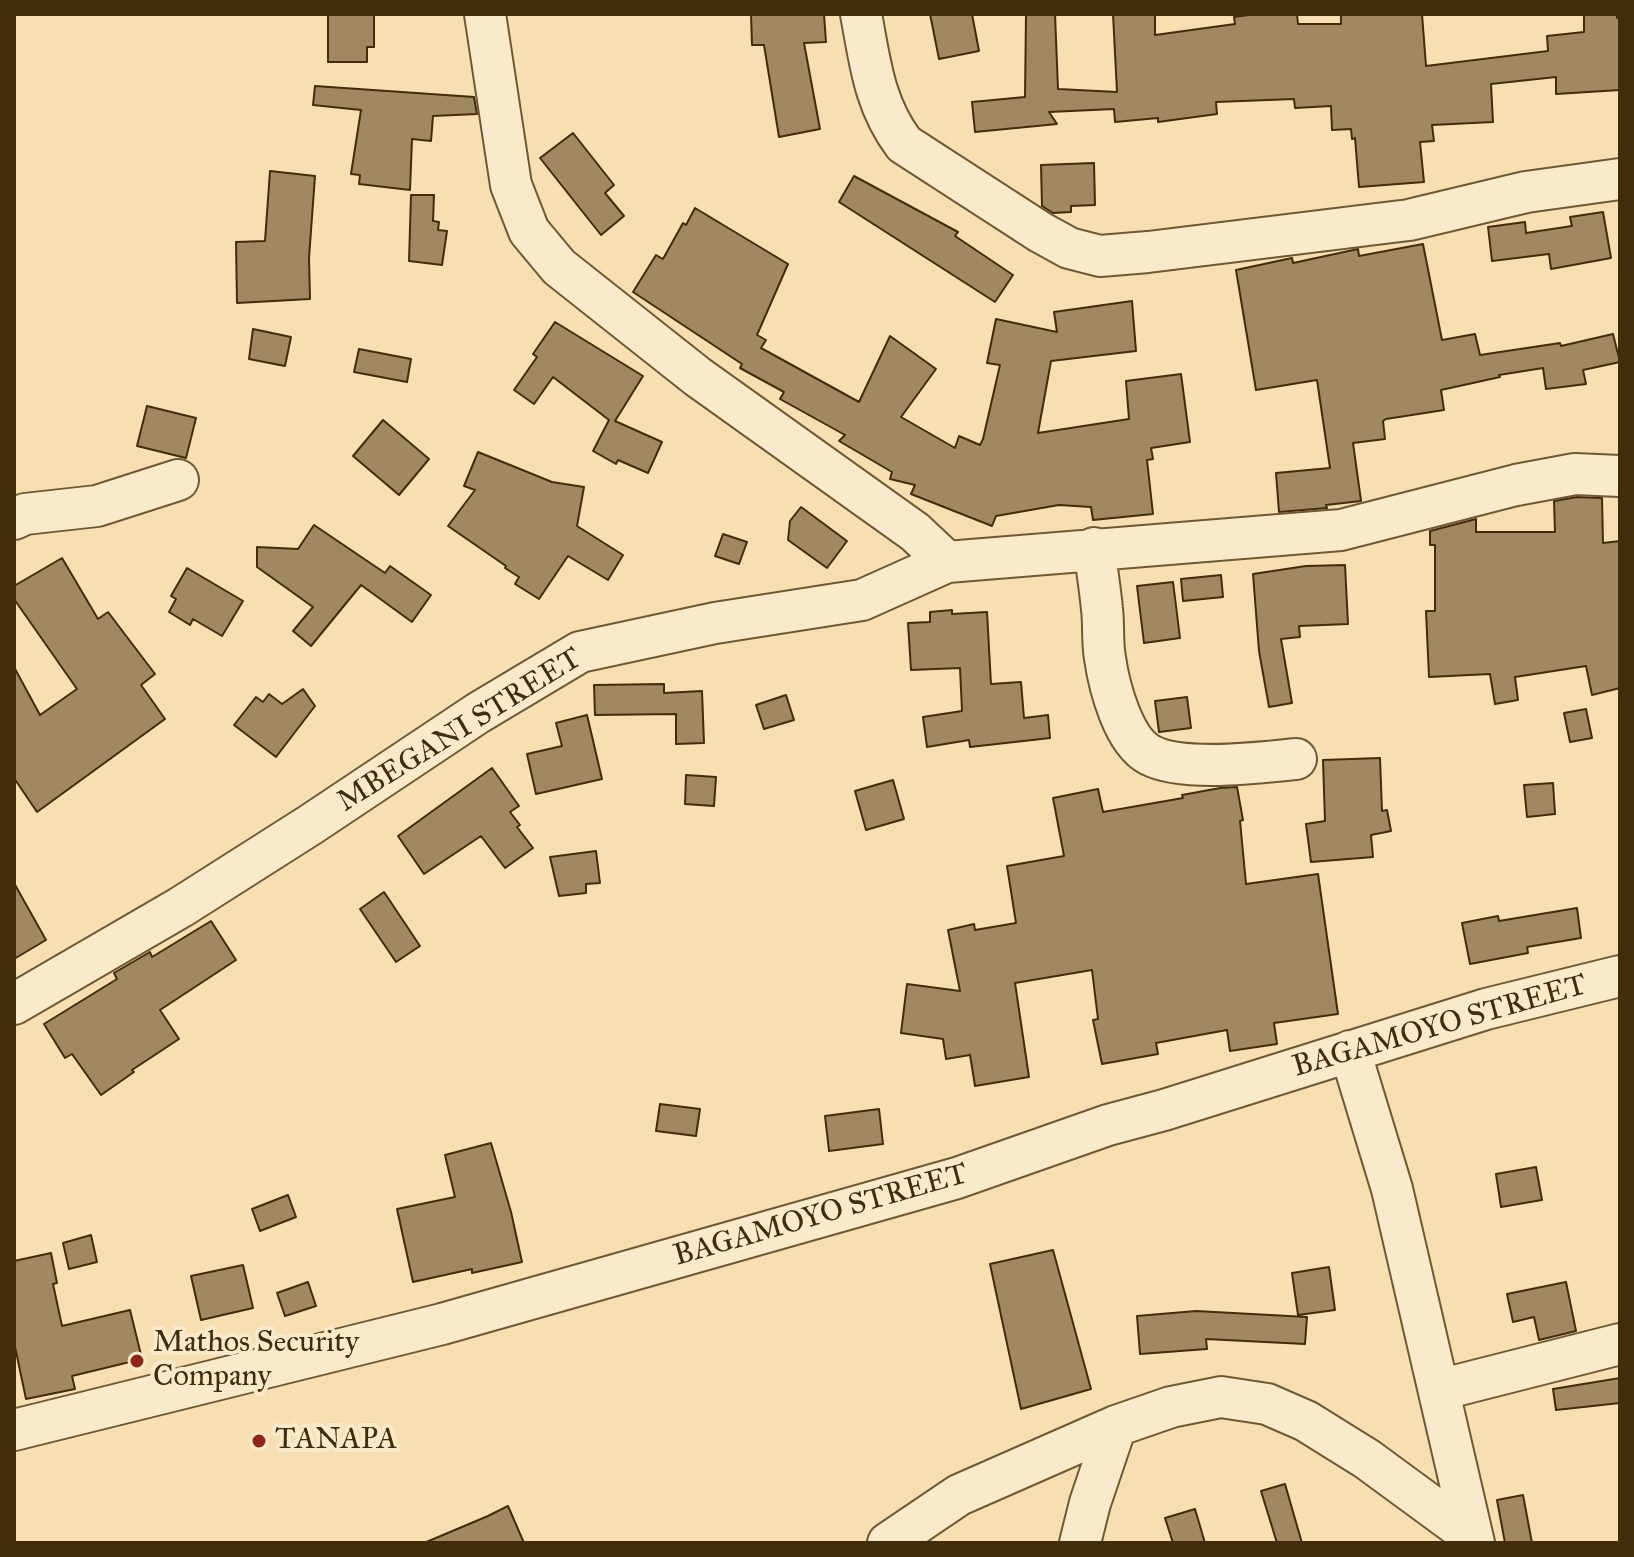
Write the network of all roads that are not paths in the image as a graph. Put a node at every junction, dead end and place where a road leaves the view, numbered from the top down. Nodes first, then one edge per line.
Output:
1 (485, 14) edge
2 (861, 14) edge
3 (1620, 179) edge
4 (1620, 476) edge
5 (178, 480) dead end
6 (14, 519) edge
7 (1094, 548) junction
8 (947, 562) junction
9 (1296, 759) dead end
10 (1620, 976) edge
11 (14, 1004) edge
12 (1350, 1051) junction
13 (1620, 1344) edge
14 (1439, 1390) junction
15 (1116, 1426) junction
16 (14, 1430) edge
17 (1473, 1539) edge
18 (888, 1543) edge
19 (1080, 1543) edge

1 - 8 street
2 - 3 street
4 - 7 street, MBEGANI STREET
5 - 6 street
7 - 8 street, MBEGANI STREET
7 - 9 street
8 - 11 street, MBEGANI STREET
10 - 12 street, BAGAMOYO STREET
12 - 14 street
12 - 16 street, BAGAMOYO STREET
13 - 14 street
14 - 17 street
15 - 17 street
15 - 18 street
15 - 19 street

